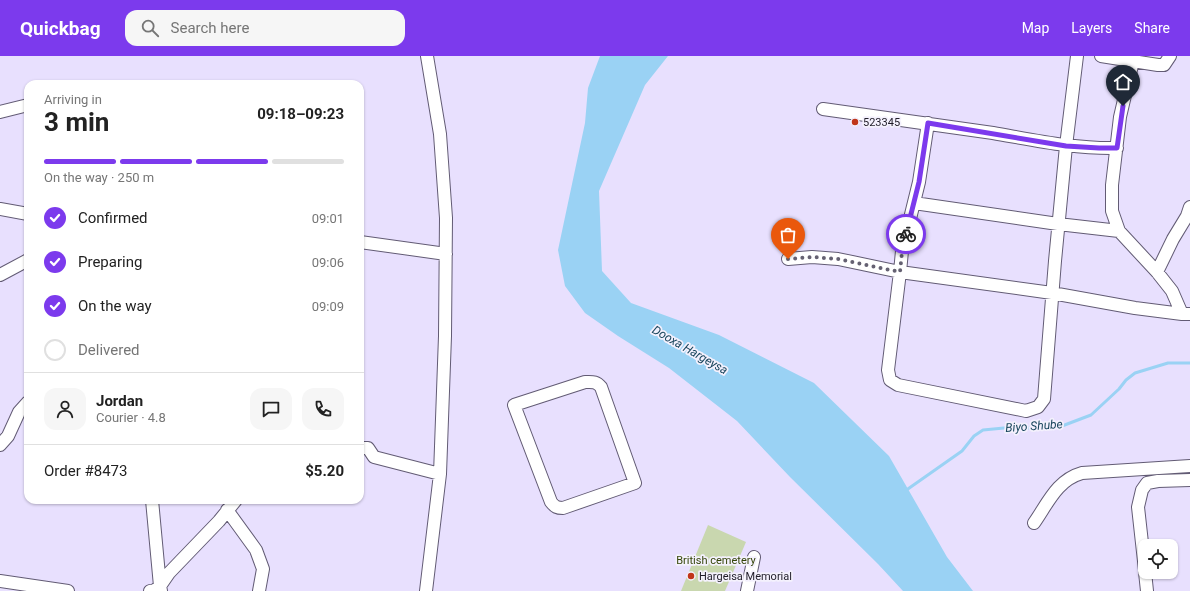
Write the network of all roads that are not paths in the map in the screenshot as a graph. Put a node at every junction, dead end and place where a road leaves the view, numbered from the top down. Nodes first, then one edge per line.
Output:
1 (427, 56) edge
2 (1077, 56) edge
3 (1101, 56) edge
4 (1170, 56) edge
5 (1133, 61) junction
6 (24, 106) edge
7 (824, 110) dead end
8 (0, 112) edge
9 (928, 123) junction
10 (1066, 146) junction
11 (1117, 148) junction
12 (914, 204) junction
13 (1190, 207) edge
14 (0, 209) edge
15 (24, 213) edge
16 (1058, 224) junction
17 (1119, 231) junction
18 (364, 243) edge
19 (446, 254) junction
20 (788, 259) dead end
21 (24, 262) edge
22 (900, 272) junction
23 (1157, 272) junction
24 (0, 275) edge
25 (1052, 293) junction
26 (1186, 314) edge
27 (24, 406) edge
28 (0, 445) edge
29 (364, 448) edge
30 (1190, 466) edge
31 (440, 474) junction
32 (1190, 480) edge
33 (636, 483) joint
34 (152, 504) edge
35 (232, 504) edge
36 (227, 510) junction
37 (1034, 523) dead end
38 (1142, 539) edge
39 (754, 557) dead end
40 (1146, 579) edge
41 (0, 581) edge
42 (157, 589) edge
43 (68, 591) edge
44 (259, 591) edge
45 (426, 591) edge
46 (747, 591) edge
47 (1147, 591) edge

1 - 19 street
2 - 10 street
3 - 5 street
4 - 5 street
5 - 11 street
6 - 8 street
7 - 9 street
9 - 10 street
9 - 12 street
10 - 11 street
10 - 16 street
11 - 17 street
12 - 16 street
12 - 22 street
13 - 23 street
14 - 15 street
16 - 17 street
16 - 25 street
17 - 23 street
18 - 19 street
19 - 31 street
20 - 22 street
21 - 24 street
22 - 25 street
22 - 25 street
23 - 26 street
25 - 26 street
27 - 28 street
29 - 31 street
30 - 37 street
31 - 45 street
32 - 38 street
33 - 33 street
34 - 42 street
35 - 36 street
36 - 42 street
36 - 44 street
39 - 46 street
40 - 47 street
41 - 43 street

